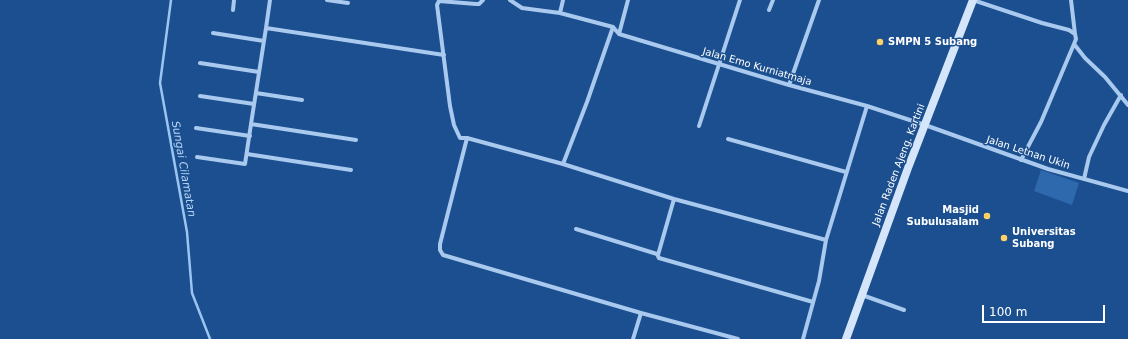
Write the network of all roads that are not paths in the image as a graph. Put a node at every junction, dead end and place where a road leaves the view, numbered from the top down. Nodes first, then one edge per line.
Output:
1 (234, 0) edge
2 (270, 0) edge
3 (327, 0) edge
4 (483, 0) edge
5 (510, 0) edge
6 (563, 0) edge
7 (628, 0) edge
8 (740, 0) edge
9 (773, 0) edge
10 (819, 0) edge
11 (973, 0) edge
12 (1071, 0) edge
13 (348, 3) dead end
14 (233, 10) dead end
15 (769, 10) dead end
16 (560, 13) junction
17 (612, 27) junction
18 (266, 28) junction
19 (213, 33) dead end
20 (619, 34) junction
21 (1075, 34) junction
22 (264, 41) junction
23 (1074, 44) junction
24 (444, 55) junction
25 (200, 63) dead end
26 (718, 64) junction
27 (259, 72) junction
28 (789, 85) junction
29 (256, 93) junction
30 (1121, 95) junction
31 (200, 96) dead end
32 (302, 100) dead end
33 (254, 104) junction
34 (1128, 105) edge
35 (867, 106) junction
36 (251, 124) junction
37 (925, 125) junction
38 (699, 126) dead end
39 (196, 128) dead end
40 (250, 136) junction
41 (467, 138) junction
42 (728, 139) dead end
43 (356, 140) dead end
44 (247, 154) junction
45 (197, 157) dead end
46 (1021, 160) junction
47 (563, 164) junction
48 (351, 170) dead end
49 (846, 172) junction
50 (1084, 179) junction
51 (1128, 191) edge
52 (674, 199) junction
53 (576, 229) dead end
54 (826, 240) junction
55 (657, 254) junction
56 (862, 295) junction
57 (813, 302) junction
58 (904, 310) dead end
59 (641, 313) junction
60 (633, 339) edge
61 (738, 339) edge
62 (803, 339) edge
63 (846, 339) edge

1 - 14 street
2 - 18 street
3 - 13 street
4 - 24 street
5 - 16 street
6 - 16 street
7 - 20 street
8 - 26 street
9 - 15 street
10 - 28 street
11 - 21 street
11 - 37 main road, Jalan Raden Ajeng. Kartini
12 - 21 street
16 - 17 street
17 - 20 street
17 - 47 street
18 - 22 street
18 - 24 street
19 - 22 street
20 - 26 street, Jalan Emo Kurniatmaja
21 - 23 street
22 - 27 street
23 - 30 street
23 - 46 street
24 - 41 street
25 - 27 street
26 - 28 street, Jalan Emo Kurniatmaja
26 - 38 street
27 - 29 street
28 - 35 street, Jalan Emo Kurniatmaja
29 - 32 street
29 - 33 street
30 - 34 street
30 - 50 street
31 - 33 street
33 - 36 street
35 - 37 street, Jalan Emo Kurniatmaja
35 - 49 street
36 - 40 street
36 - 43 street
37 - 46 street, Jalan Letnan Ukin
37 - 56 main road, Jalan Raden Ajeng. Kartini
39 - 40 street
40 - 44 street
41 - 47 street
41 - 59 street
42 - 49 street
44 - 45 street
44 - 48 street
46 - 50 street, Jalan Letnan Ukin
47 - 52 street
49 - 54 street
50 - 51 street, Jalan Letnan Ukin
52 - 54 street
52 - 55 street
53 - 55 street
54 - 57 street
55 - 57 street
56 - 58 street
56 - 63 main road, Jalan Raden Ajeng. Kartini
57 - 62 street
59 - 60 street
59 - 61 street

